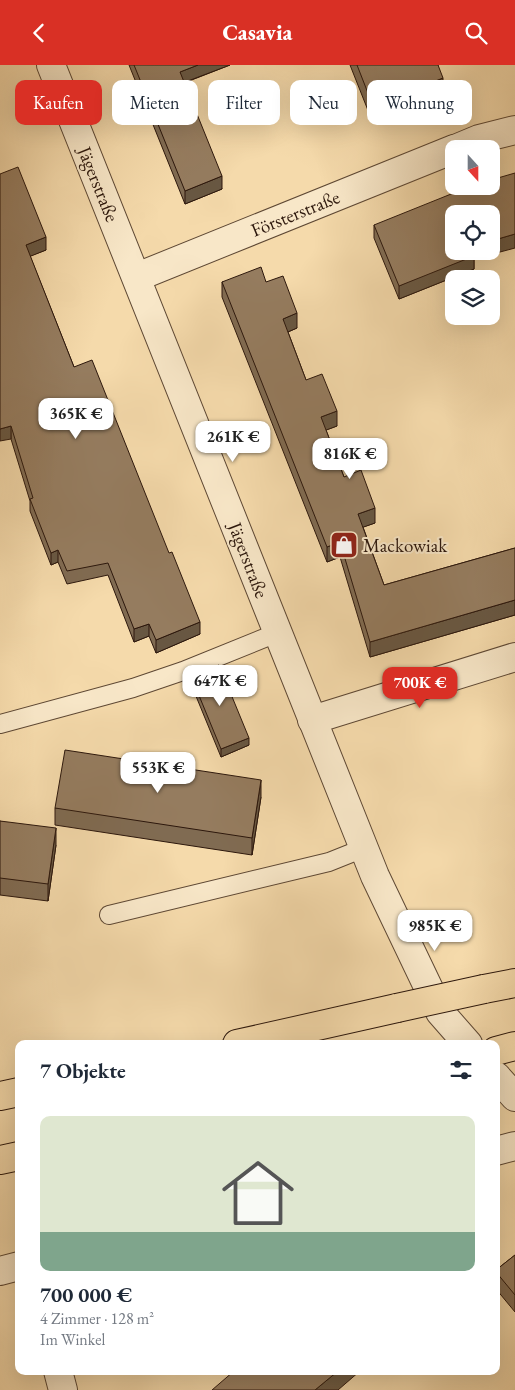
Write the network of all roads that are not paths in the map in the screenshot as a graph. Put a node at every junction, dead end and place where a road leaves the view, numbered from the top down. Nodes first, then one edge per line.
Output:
1 (51, 65) edge
2 (515, 129) edge
3 (477, 140) edge
4 (445, 153) edge
5 (137, 277) junction
6 (277, 633) junction
7 (515, 657) edge
8 (312, 720) junction
9 (0, 724) edge
10 (364, 848) junction
11 (110, 915) dead end
12 (515, 983) edge
13 (256, 1040) edge
14 (464, 1040) edge
15 (515, 1046) edge
16 (500, 1050) edge
17 (500, 1080) edge
18 (15, 1093) edge
19 (0, 1096) edge
20 (515, 1097) edge
21 (515, 1146) edge
22 (500, 1150) edge
23 (15, 1157) edge
24 (0, 1160) edge
25 (15, 1267) edge
26 (0, 1271) edge
27 (59, 1375) edge
28 (63, 1390) edge

1 - 5 street, Jägerstraße
2 - 3 street, Försterstraße
4 - 5 street, Försterstraße
5 - 6 street, Jägerstraße
6 - 8 street, Jägerstraße
6 - 9 lane
7 - 8 street
8 - 10 street, Jägerstraße
10 - 11 lane
10 - 14 street, Jägerstraße
12 - 13 highway, bridge
15 - 16 highway
17 - 20 street
18 - 19 highway
21 - 22 street
23 - 24 highway
25 - 26 street
27 - 28 street

